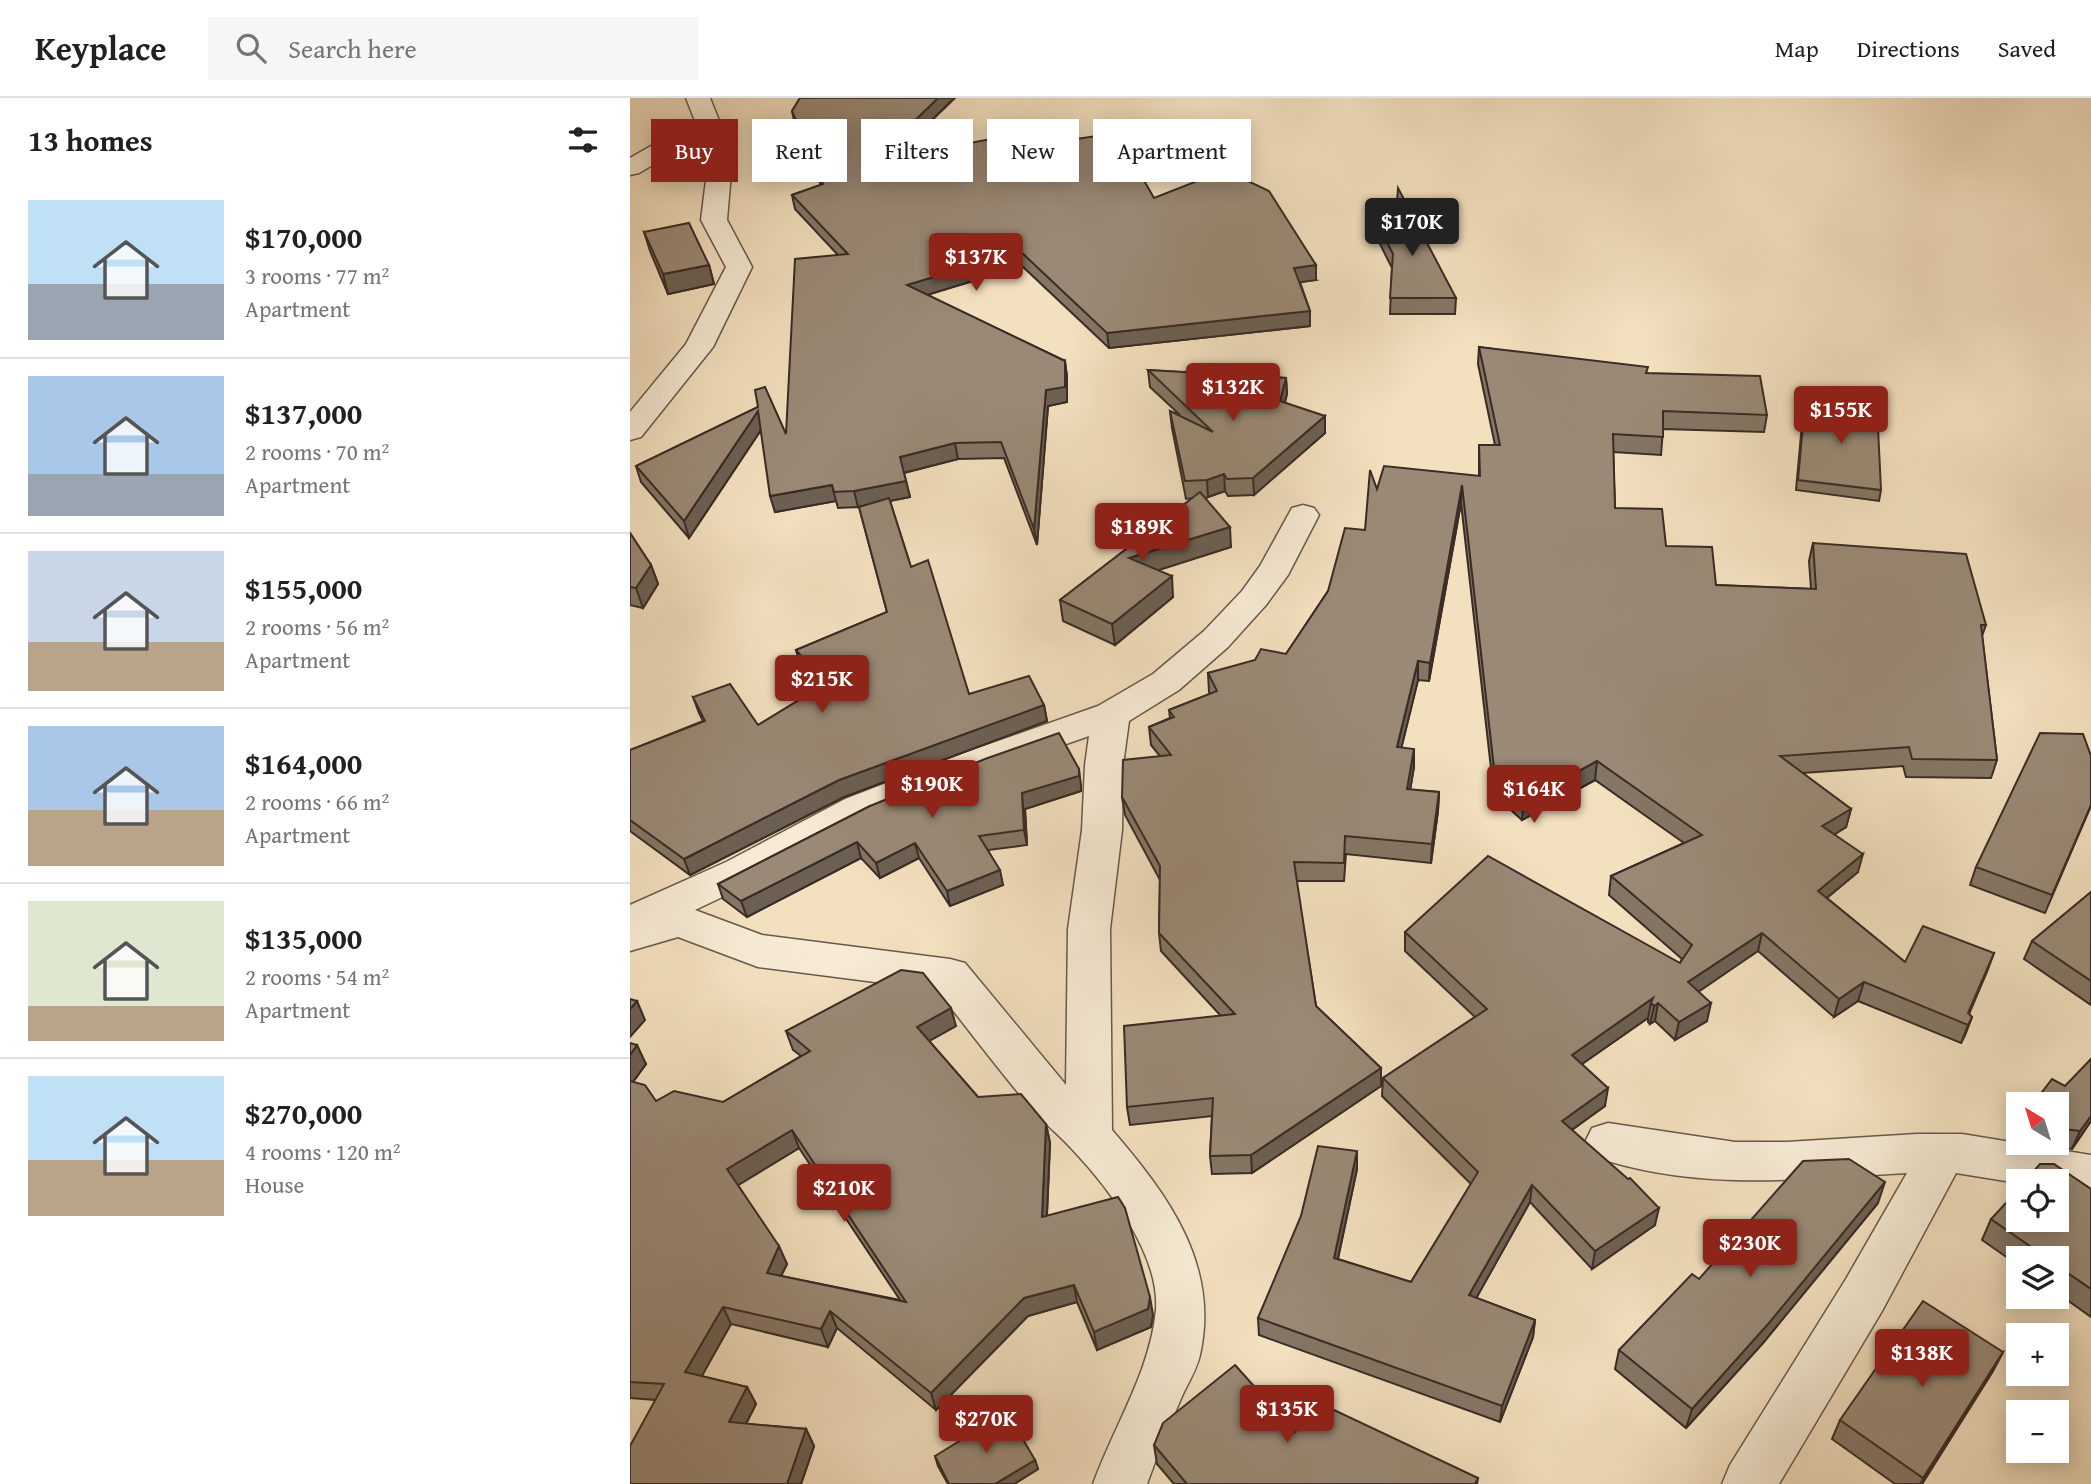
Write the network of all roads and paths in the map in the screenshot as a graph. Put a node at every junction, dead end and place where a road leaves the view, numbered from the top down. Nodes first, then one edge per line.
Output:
1 (703, 110) edge
2 (630, 168) edge
3 (630, 431) edge
4 (1303, 514) dead end
5 (1111, 715) junction
6 (630, 923) edge
7 (630, 934) edge
8 (1089, 1136) junction
9 (1608, 1142) dead end
10 (1943, 1153) junction
11 (2091, 1175) edge
12 (1120, 1484) edge
13 (1749, 1484) edge

1 - 2 street
1 - 3 street
4 - 5 street
5 - 6 street
5 - 8 street
7 - 8 street
8 - 12 street
9 - 10 street
10 - 11 street
10 - 13 street

